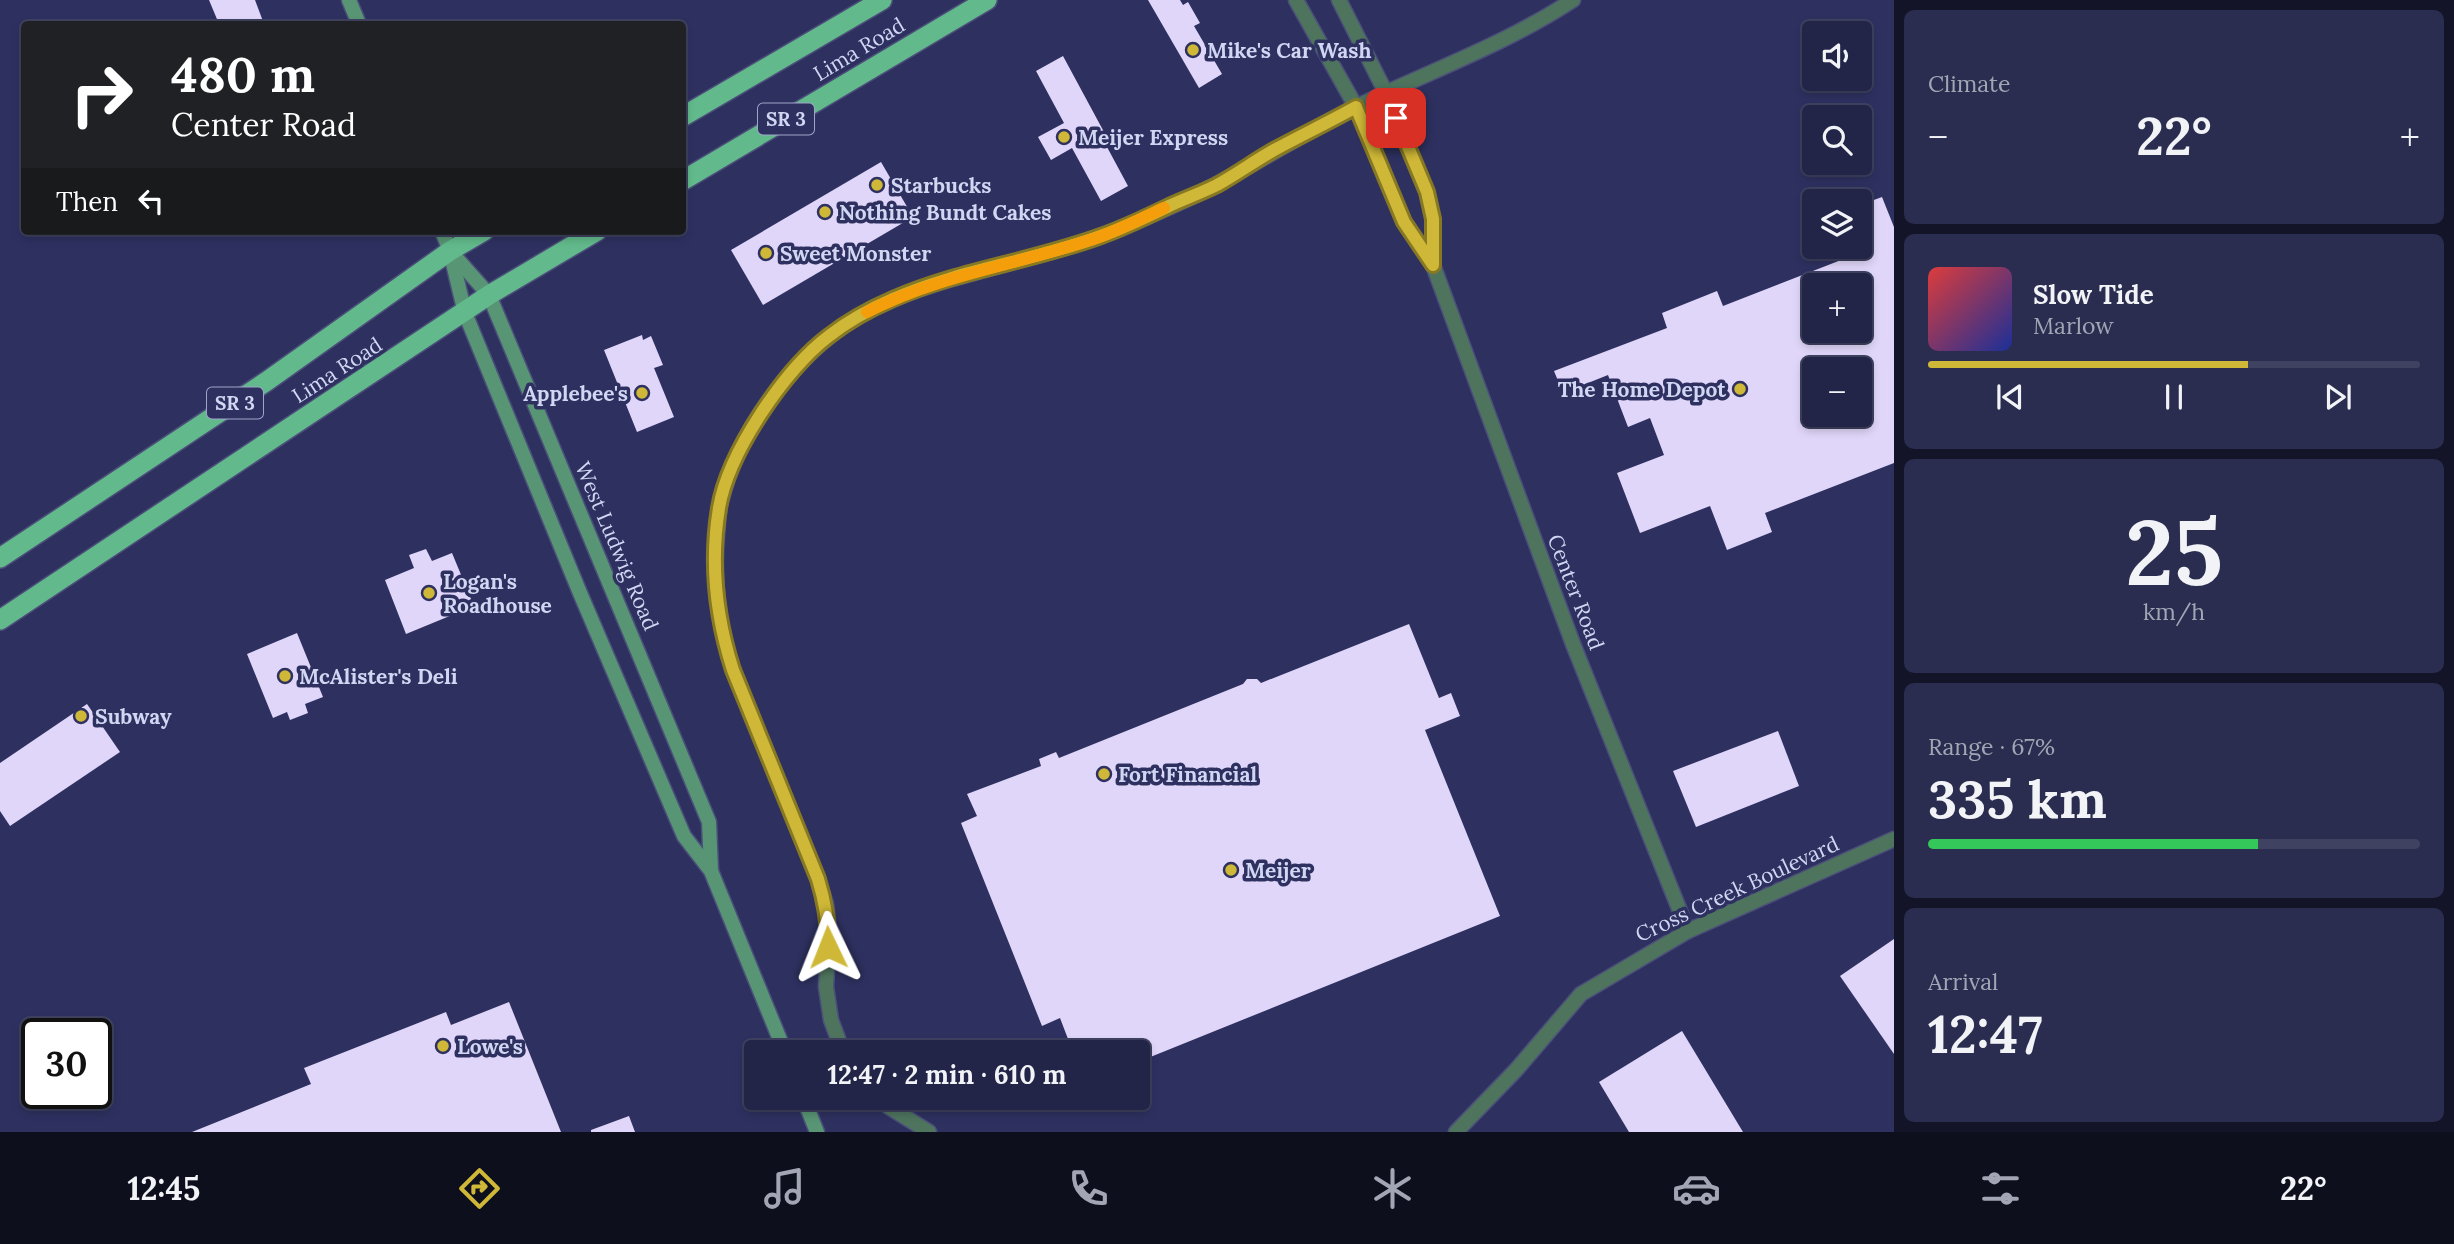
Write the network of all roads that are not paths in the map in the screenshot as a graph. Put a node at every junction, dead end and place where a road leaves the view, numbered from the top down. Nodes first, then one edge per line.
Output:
1 (349, 0) edge
2 (882, 0) edge
3 (986, 0) edge
4 (1296, 0) edge
5 (1339, 0) edge
6 (1573, 0) edge
7 (358, 21) edge
8 (1386, 93) junction
9 (1356, 107) junction
10 (686, 115) edge
11 (686, 179) edge
12 (444, 235) edge
13 (477, 235) edge
14 (590, 235) edge
15 (450, 251) junction
16 (1433, 265) junction
17 (489, 295) junction
18 (465, 313) junction
19 (0, 558) edge
20 (0, 620) edge
21 (1894, 839) edge
22 (711, 871) junction
23 (1688, 931) junction
24 (780, 1040) edge
25 (838, 1040) edge
26 (808, 1110) edge
27 (896, 1110) edge
28 (817, 1132) edge
29 (929, 1132) edge
30 (1456, 1132) edge

1 - 7 main road
2 - 10 highway, Lima Road / SR 3
3 - 11 highway, Lima Road / SR 3
4 - 9 street, Center Road
5 - 8 street, Center Road
6 - 8 street
8 - 9 street
8 - 16 street, Center Road
9 - 16 street, Center Road
9 - 25 street
12 - 15 main road, West Ludwig Road
13 - 15 highway, Lima Road / SR 3
14 - 17 highway, Lima Road / SR 3
15 - 17 main road, West Ludwig Road
15 - 18 main road, West Ludwig Road
15 - 19 highway, Lima Road / SR 3
16 - 23 street, Center Road
17 - 18 highway, Lima Road / SR 3
17 - 22 main road, West Ludwig Road
18 - 20 highway, Lima Road / SR 3
18 - 22 main road, West Ludwig Road
21 - 23 street, Cross Creek Boulevard
22 - 24 main road, West Ludwig Road
23 - 30 street, Cross Creek Boulevard
26 - 28 main road
27 - 29 street

